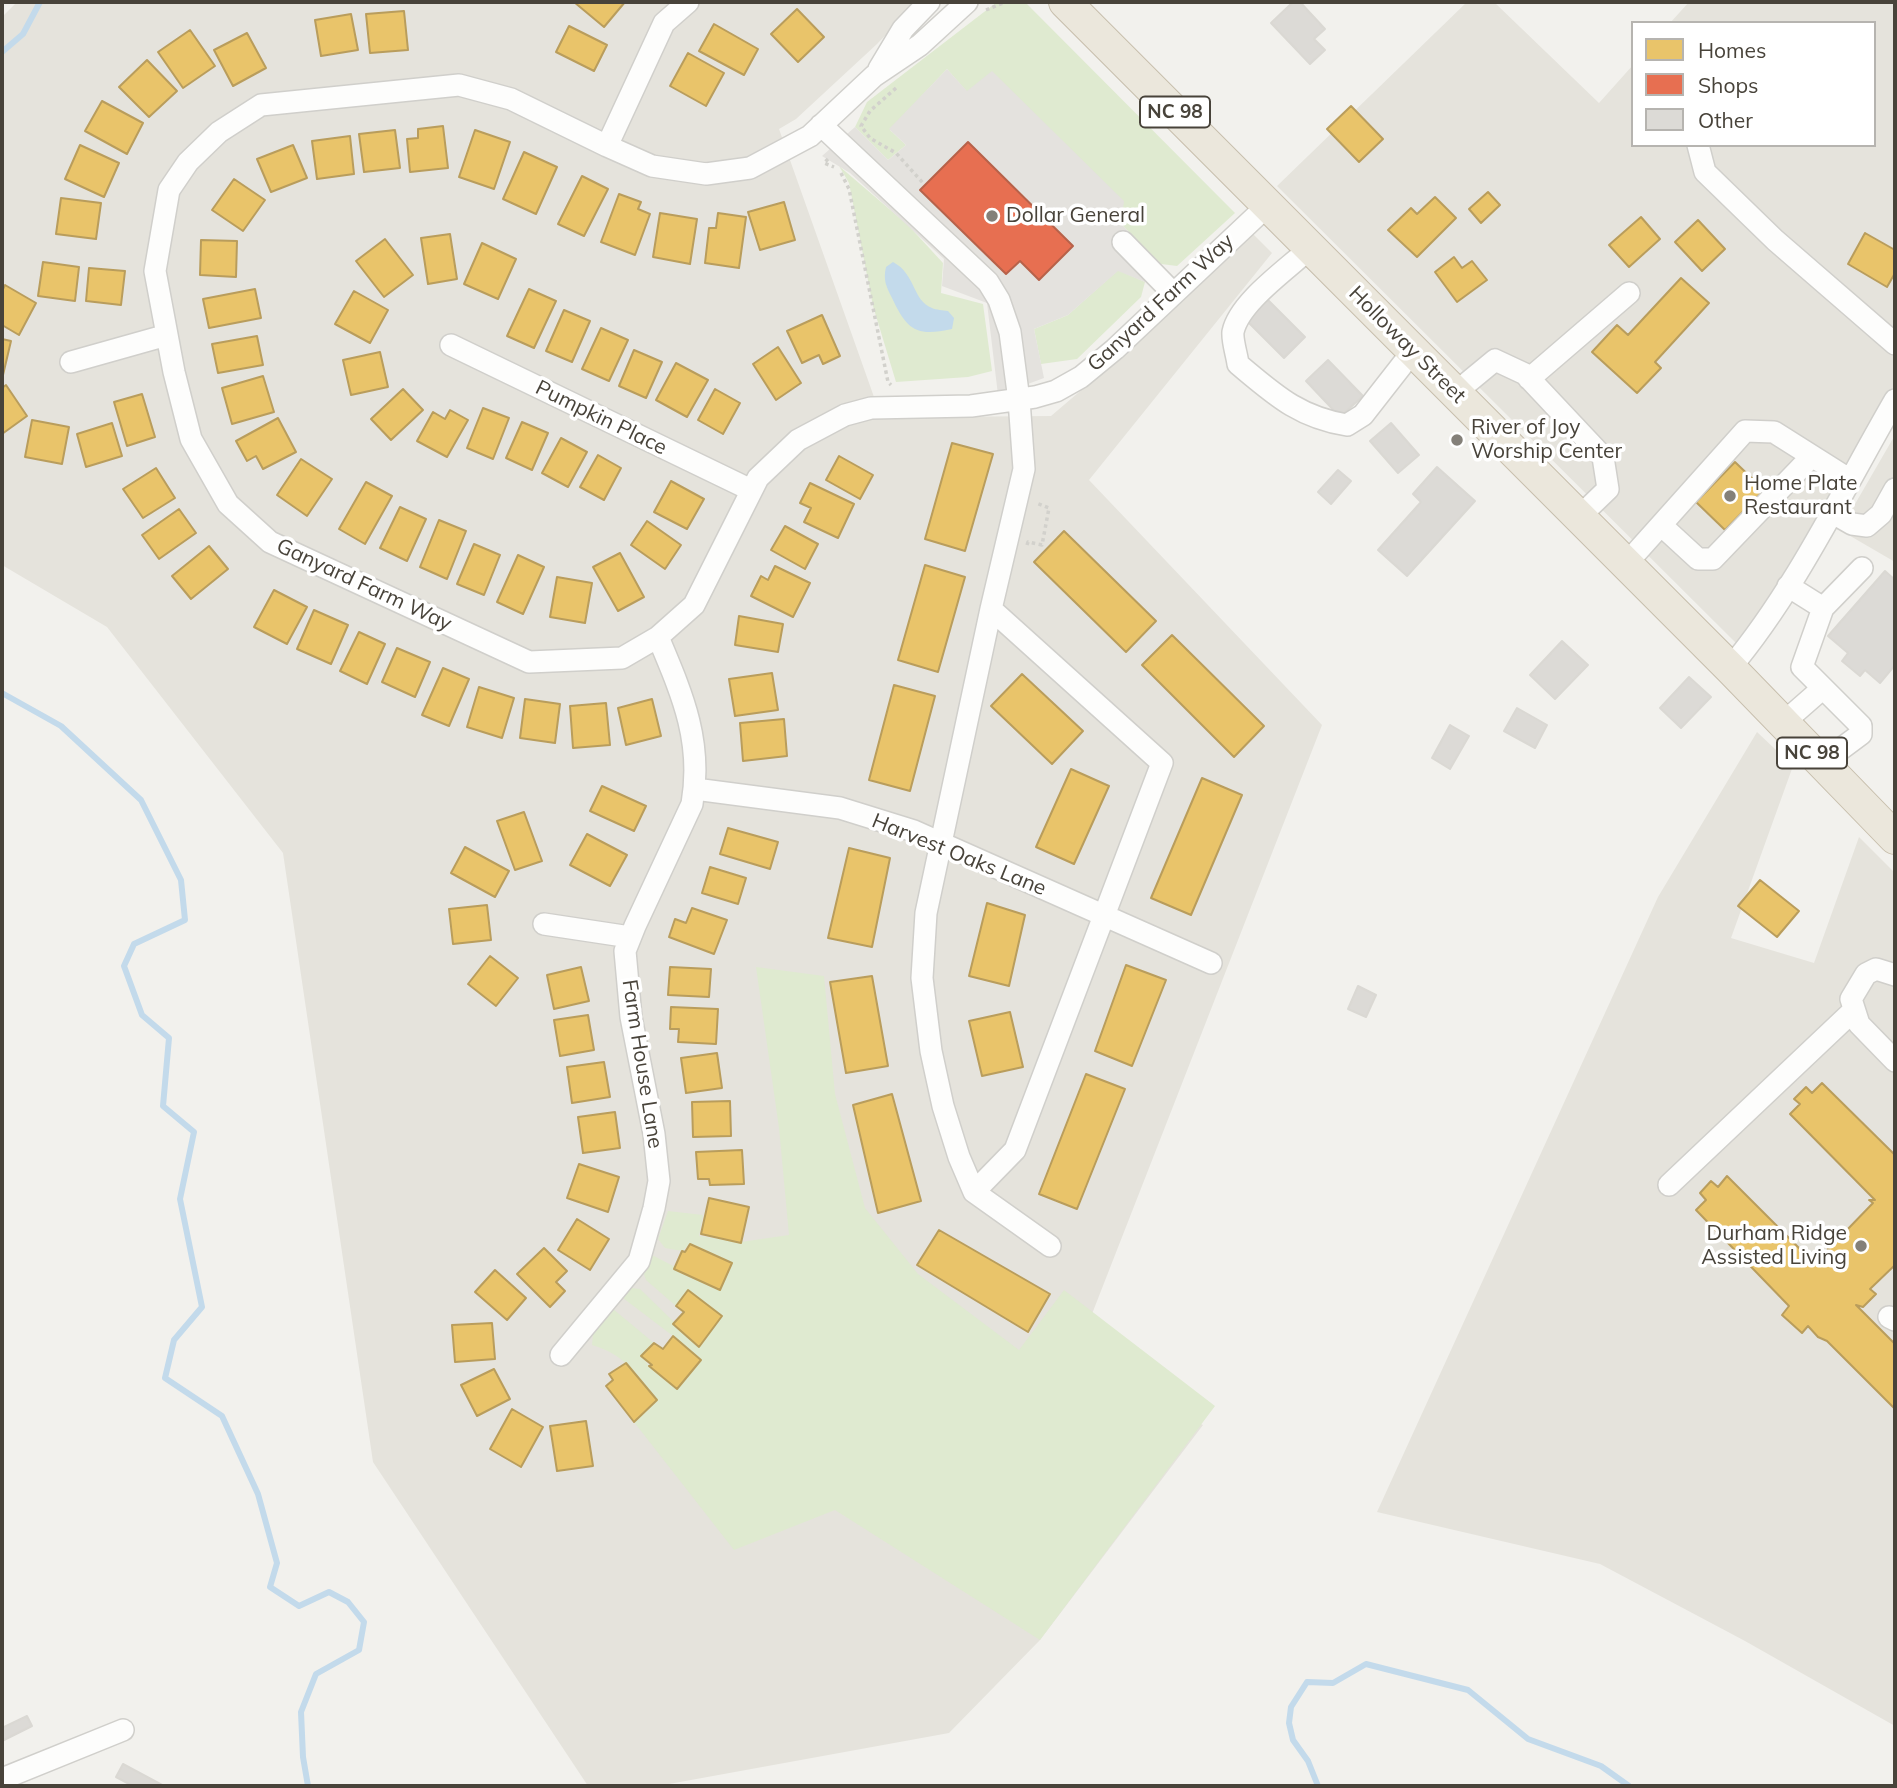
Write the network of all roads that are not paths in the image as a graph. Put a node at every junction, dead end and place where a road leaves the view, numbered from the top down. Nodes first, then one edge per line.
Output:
1 (688, 2) edge
2 (929, 2) edge
3 (1065, 2) edge
4 (974, 9) edge
5 (874, 76) junction
6 (821, 125) junction
7 (607, 146) junction
8 (1699, 147) edge
9 (1268, 205) junction
10 (1123, 242) dead end
11 (1310, 248) junction
12 (1173, 293) junction
13 (1629, 293) dead end
14 (167, 335) junction
15 (1895, 344) edge
16 (451, 345) dead end
17 (1413, 351) junction
18 (71, 362) dead end
19 (1529, 379) junction
20 (1455, 393) junction
21 (1019, 400) junction
22 (1895, 400) edge
23 (1888, 432) edge
24 (1812, 456) junction
25 (1850, 480) junction
26 (1895, 489) edge
27 (751, 490) junction
28 (1831, 512) junction
29 (1579, 517) junction
30 (1661, 526) junction
31 (1626, 564) junction
32 (1862, 568) dead end
33 (1788, 586) junction
34 (1823, 608) junction
35 (991, 609) junction
36 (658, 637) junction
37 (1730, 668) junction
38 (1824, 688) junction
39 (1783, 723) junction
40 (1822, 763) junction
41 (695, 789) junction
42 (1895, 838) edge
43 (942, 842) junction
44 (1103, 915) junction
45 (544, 924) dead end
46 (631, 937) junction
47 (1211, 963) dead end
48 (1895, 975) edge
49 (1853, 1011) junction
50 (1895, 1062) edge
51 (1669, 1185) dead end
52 (974, 1192) junction
53 (1050, 1246) dead end
54 (561, 1355) dead end
55 (123, 1730) dead end
56 (2, 1779) edge

1 - 7 street
2 - 5 street, Ganyard Farm Way
3 - 9 highway, Holloway Street / NC 98
4 - 5 street, Ganyard Farm Way
5 - 6 street, Ganyard Farm Way
6 - 7 street, Ganyard Farm Way
6 - 21 street
7 - 14 street, Ganyard Farm Way
8 - 15 street
9 - 11 highway, Holloway Street / NC 98
9 - 12 street, Ganyard Farm Way
10 - 12 street
11 - 17 highway, Holloway Street / NC 98
11 - 17 street
12 - 21 street, Ganyard Farm Way
13 - 19 street
14 - 18 street
14 - 36 street, Ganyard Farm Way
16 - 27 street, Pumpkin Place
17 - 20 highway, Holloway Street / NC 98
19 - 20 street
19 - 29 street
20 - 29 highway, Holloway Street / NC 98
21 - 27 street, Ganyard Farm Way
21 - 35 street
22 - 23 street
23 - 25 street
24 - 25 street
24 - 30 street
24 - 30 street
25 - 28 street
26 - 28 street
27 - 36 street, Ganyard Farm Way
28 - 33 street
29 - 31 highway, Holloway Street / NC 98
30 - 31 street
31 - 37 highway, Holloway Street / NC 98
32 - 34 street
33 - 34 street
33 - 37 street
34 - 38 street
35 - 43 street
35 - 44 street
36 - 41 street, Farm House Lane
37 - 39 highway, Holloway Street / NC 98
38 - 39 street
38 - 40 street
39 - 40 highway, Holloway Street / NC 98
40 - 42 highway, Holloway Street / NC 98
41 - 43 street, Harvest Oaks Lane
41 - 46 street, Farm House Lane
43 - 44 street, Harvest Oaks Lane
43 - 52 street
44 - 47 street, Harvest Oaks Lane
44 - 52 street
45 - 46 street
46 - 54 street, Farm House Lane
48 - 49 street
49 - 50 street
49 - 51 street
52 - 53 street
55 - 56 street

